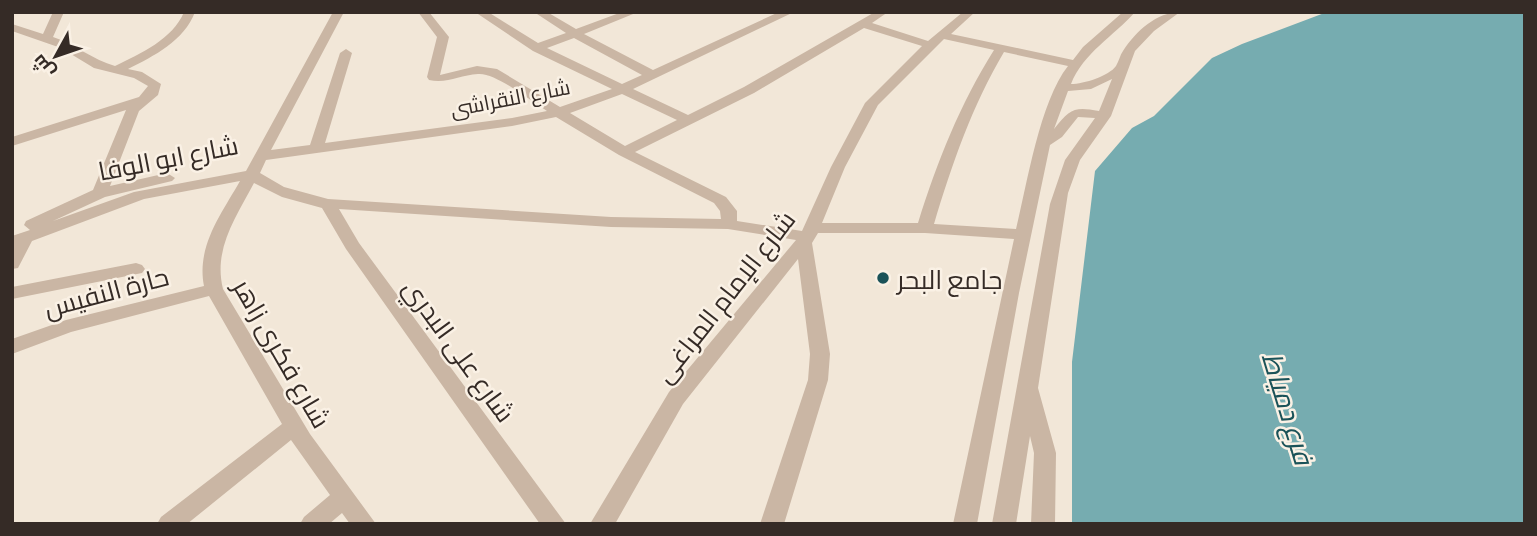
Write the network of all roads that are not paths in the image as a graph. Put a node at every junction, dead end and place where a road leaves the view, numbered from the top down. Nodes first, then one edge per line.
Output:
1 (59, 12) edge
2 (190, 12) edge
3 (340, 12) edge
4 (423, 12) edge
5 (480, 12) edge
6 (632, 12) edge
7 (789, 12) edge
8 (883, 12) edge
9 (970, 12) edge
10 (1130, 12) edge
11 (1175, 12) edge
12 (545, 13) edge
13 (863, 24) junction
14 (12, 27) edge
15 (574, 35) junction
16 (46, 39) junction
17 (935, 40) junction
18 (537, 48) junction
19 (1001, 48) junction
20 (346, 54) dead end
21 (1076, 64) junction
22 (118, 69) junction
23 (1122, 69) junction
24 (653, 75) junction
25 (1063, 86) junction
26 (623, 88) junction
27 (140, 101) junction
28 (559, 112) junction
29 (1104, 116) junction
30 (690, 121) junction
31 (12, 142) edge
32 (1042, 144) junction
33 (316, 148) junction
34 (624, 152) junction
35 (257, 165) junction
36 (100, 193) junction
37 (328, 204) junction
38 (728, 224) junction
39 (925, 228) junction
40 (1023, 235) junction
41 (808, 236) junction
42 (16, 238) edge
43 (12, 264) edge
44 (136, 269) dead end
45 (214, 289) junction
46 (12, 293) edge
47 (12, 347) edge
48 (1029, 389) junction
49 (294, 426) junction
50 (343, 498) junction
51 (169, 524) edge
52 (312, 524) edge
53 (364, 524) edge
54 (554, 524) edge
55 (603, 524) edge
56 (772, 524) edge
57 (965, 524) edge
58 (1004, 524) edge
59 (1042, 524) edge

1 - 16 street
2 - 22 street
3 - 35 street, شارع فكرى زاهر
4 - 28 street
5 - 18 street
6 - 15 street
7 - 24 street, شارع النقراشى
8 - 13 street
9 - 17 street, شارع الإمام المراغى
10 - 21 street
11 - 23 street
12 - 15 street
13 - 17 street
13 - 30 street
14 - 16 street
15 - 18 street
15 - 24 street
16 - 22 street
17 - 19 street
17 - 41 street, شارع الإمام المراغى
18 - 26 street
19 - 21 street
19 - 39 street
20 - 33 street
21 - 25 street
22 - 27 street
23 - 25 street
23 - 29 street
24 - 26 street, شارع النقراشى
25 - 32 street
26 - 28 street, شارع النقراشى
26 - 30 street
27 - 31 street
27 - 36 street
28 - 33 street, شارع النقراشى
28 - 34 street
29 - 32 street
29 - 48 street
30 - 34 street
32 - 40 street
33 - 35 street, شارع النقراشى
34 - 38 street
35 - 36 street, شارع ابو الوفا
35 - 37 street
35 - 42 street, شارع ابو الوفا
35 - 45 street, شارع فكرى زاهر
36 - 42 street, شارع ابو الوفا
37 - 38 street
37 - 54 street, شارع على البدري
38 - 41 street
39 - 40 street
39 - 41 street
40 - 57 street
41 - 55 street, شارع الإمام المراغى
41 - 56 street
42 - 43 street
44 - 46 street
45 - 47 street, حارة النفيس
45 - 49 street, شارع فكرى زاهر
48 - 58 street
48 - 59 street
49 - 50 street, شارع فكرى زاهر
49 - 51 street
50 - 52 street
50 - 53 street, شارع فكرى زاهر

